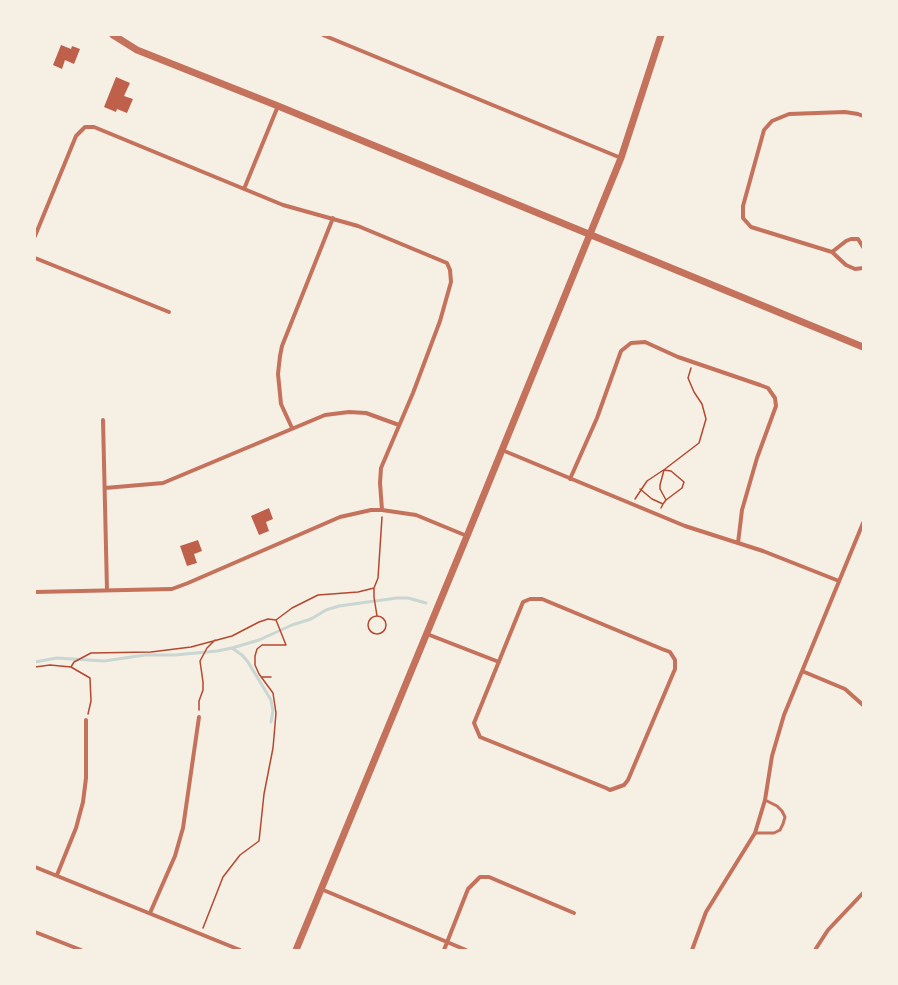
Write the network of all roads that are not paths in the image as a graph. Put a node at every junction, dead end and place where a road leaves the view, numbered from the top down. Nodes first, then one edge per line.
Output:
1 (113, 35) edge
2 (323, 35) edge
3 (661, 35) edge
4 (278, 106) junction
5 (863, 116) edge
6 (622, 158) junction
7 (244, 189) junction
8 (334, 218) junction
9 (590, 235) junction
10 (35, 236) edge
11 (863, 247) edge
12 (832, 252) junction
13 (35, 258) edge
14 (863, 268) edge
15 (169, 312) dead end
16 (863, 347) edge
17 (103, 420) dead end
18 (399, 425) junction
19 (292, 428) junction
20 (502, 450) junction
21 (570, 479) junction
22 (105, 488) junction
23 (382, 510) junction
24 (863, 523) edge
25 (467, 536) junction
26 (738, 543) junction
27 (839, 581) junction
28 (107, 590) junction
29 (35, 592) edge
30 (427, 634) junction
31 (499, 662) junction
32 (802, 671) junction
33 (863, 705) edge
34 (200, 717) road end
35 (86, 720) road end
36 (765, 800) junction
37 (755, 833) junction
38 (35, 867) edge
39 (57, 875) junction
40 (321, 889) junction
41 (863, 893) edge
42 (150, 913) junction
43 (574, 913) dead end
44 (35, 932) edge
45 (447, 942) junction
46 (80, 950) edge
47 (240, 950) edge
48 (296, 950) edge
49 (444, 950) edge
50 (466, 950) edge
51 (692, 950) edge
52 (815, 950) edge

1 - 4 street
2 - 6 street
3 - 6 street
4 - 7 street
4 - 9 street
5 - 12 street
6 - 9 street
7 - 8 street
7 - 10 street
8 - 18 street
8 - 19 street
9 - 16 street
9 - 20 street
11 - 12 street
12 - 14 street
13 - 15 street
17 - 22 street
18 - 19 street
18 - 23 street
19 - 22 street
20 - 21 street
20 - 25 street
21 - 26 street
21 - 26 street
22 - 28 street
23 - 25 street
23 - 28 street
24 - 27 street
25 - 30 street
26 - 27 street
27 - 32 street
28 - 29 street
30 - 31 street
30 - 40 street
31 - 31 street
32 - 33 street
32 - 36 street
34 - 42 street
35 - 39 street
36 - 37 street
36 - 37 lane
37 - 51 street
38 - 39 street
39 - 42 street
40 - 45 street
40 - 48 street
41 - 52 street
42 - 47 street
43 - 45 street
44 - 46 street
45 - 49 street
45 - 50 street

